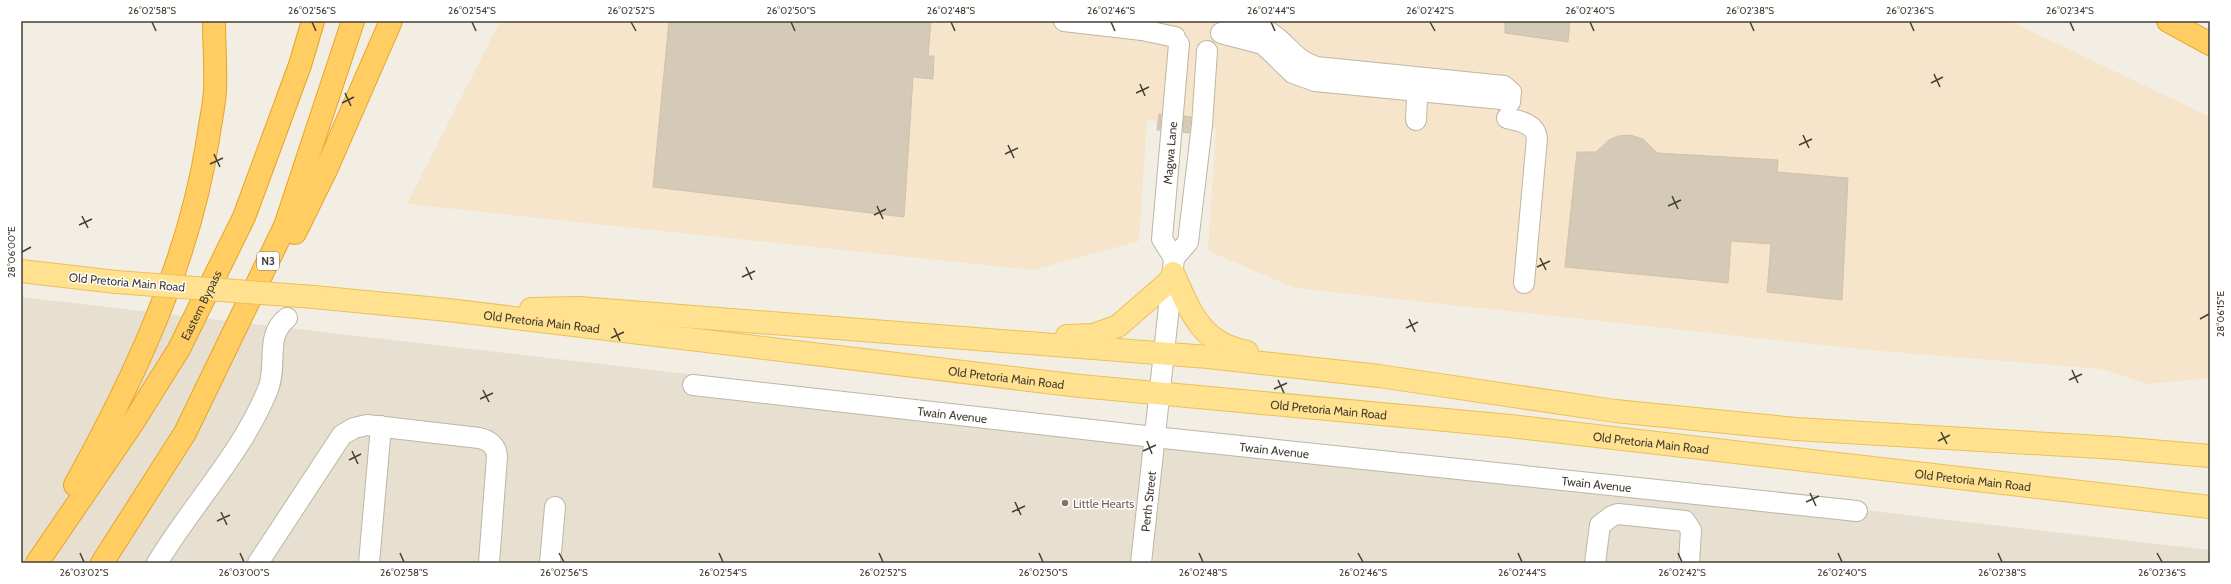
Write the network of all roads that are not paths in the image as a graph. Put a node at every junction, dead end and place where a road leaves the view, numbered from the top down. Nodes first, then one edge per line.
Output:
1 (214, 21) edge
2 (313, 21) edge
3 (353, 21) edge
4 (391, 21) edge
5 (2168, 21) edge
6 (1077, 22) edge
7 (1223, 25) edge
8 (1177, 34) edge
9 (2210, 44) edge
10 (1207, 51) junction
11 (1507, 118) dead end
12 (1416, 120) dead end
13 (1173, 270) junction
14 (21, 271) edge
15 (1524, 282) dead end
16 (448, 310) junction
17 (287, 318) dead end
18 (968, 339) junction
19 (1163, 356) junction
20 (1351, 373) junction
21 (693, 385) dead end
22 (1159, 393) junction
23 (381, 426) junction
24 (185, 433) junction
25 (1154, 437) junction
26 (2210, 456) edge
27 (555, 507) dead end
28 (2210, 507) edge
29 (1857, 511) dead end
30 (32, 563) edge
31 (37, 563) edge
32 (102, 563) edge
33 (157, 563) edge
34 (258, 563) edge
35 (369, 563) edge
36 (489, 563) edge
37 (550, 563) edge
38 (1141, 563) edge
39 (1595, 563) edge
40 (1689, 563) edge

1 - 30 highway
2 - 31 highway, Eastern Bypass
3 - 24 highway, N3
4 - 24 highway
5 - 9 highway
6 - 8 street
7 - 10 street
7 - 12 street
8 - 10 street
8 - 13 street, Magwa Lane
10 - 13 street
11 - 15 street
13 - 18 main road
13 - 19 street
13 - 20 main road
14 - 16 main road, Old Pretoria Main Road, bridge
16 - 18 main road, Old Pretoria Main Road
16 - 22 main road, Old Pretoria Main Road
17 - 33 street
18 - 19 main road, Old Pretoria Main Road
19 - 20 main road, Old Pretoria Main Road
19 - 22 street, Perth Street
20 - 26 main road, Old Pretoria Main Road
21 - 25 street, Twain Avenue
22 - 25 street, Perth Street
22 - 28 main road, Old Pretoria Main Road
23 - 34 street
23 - 35 street
23 - 36 street
24 - 32 highway, N3
25 - 29 street, Twain Avenue
25 - 38 street, Perth Street
27 - 37 street
39 - 40 street

